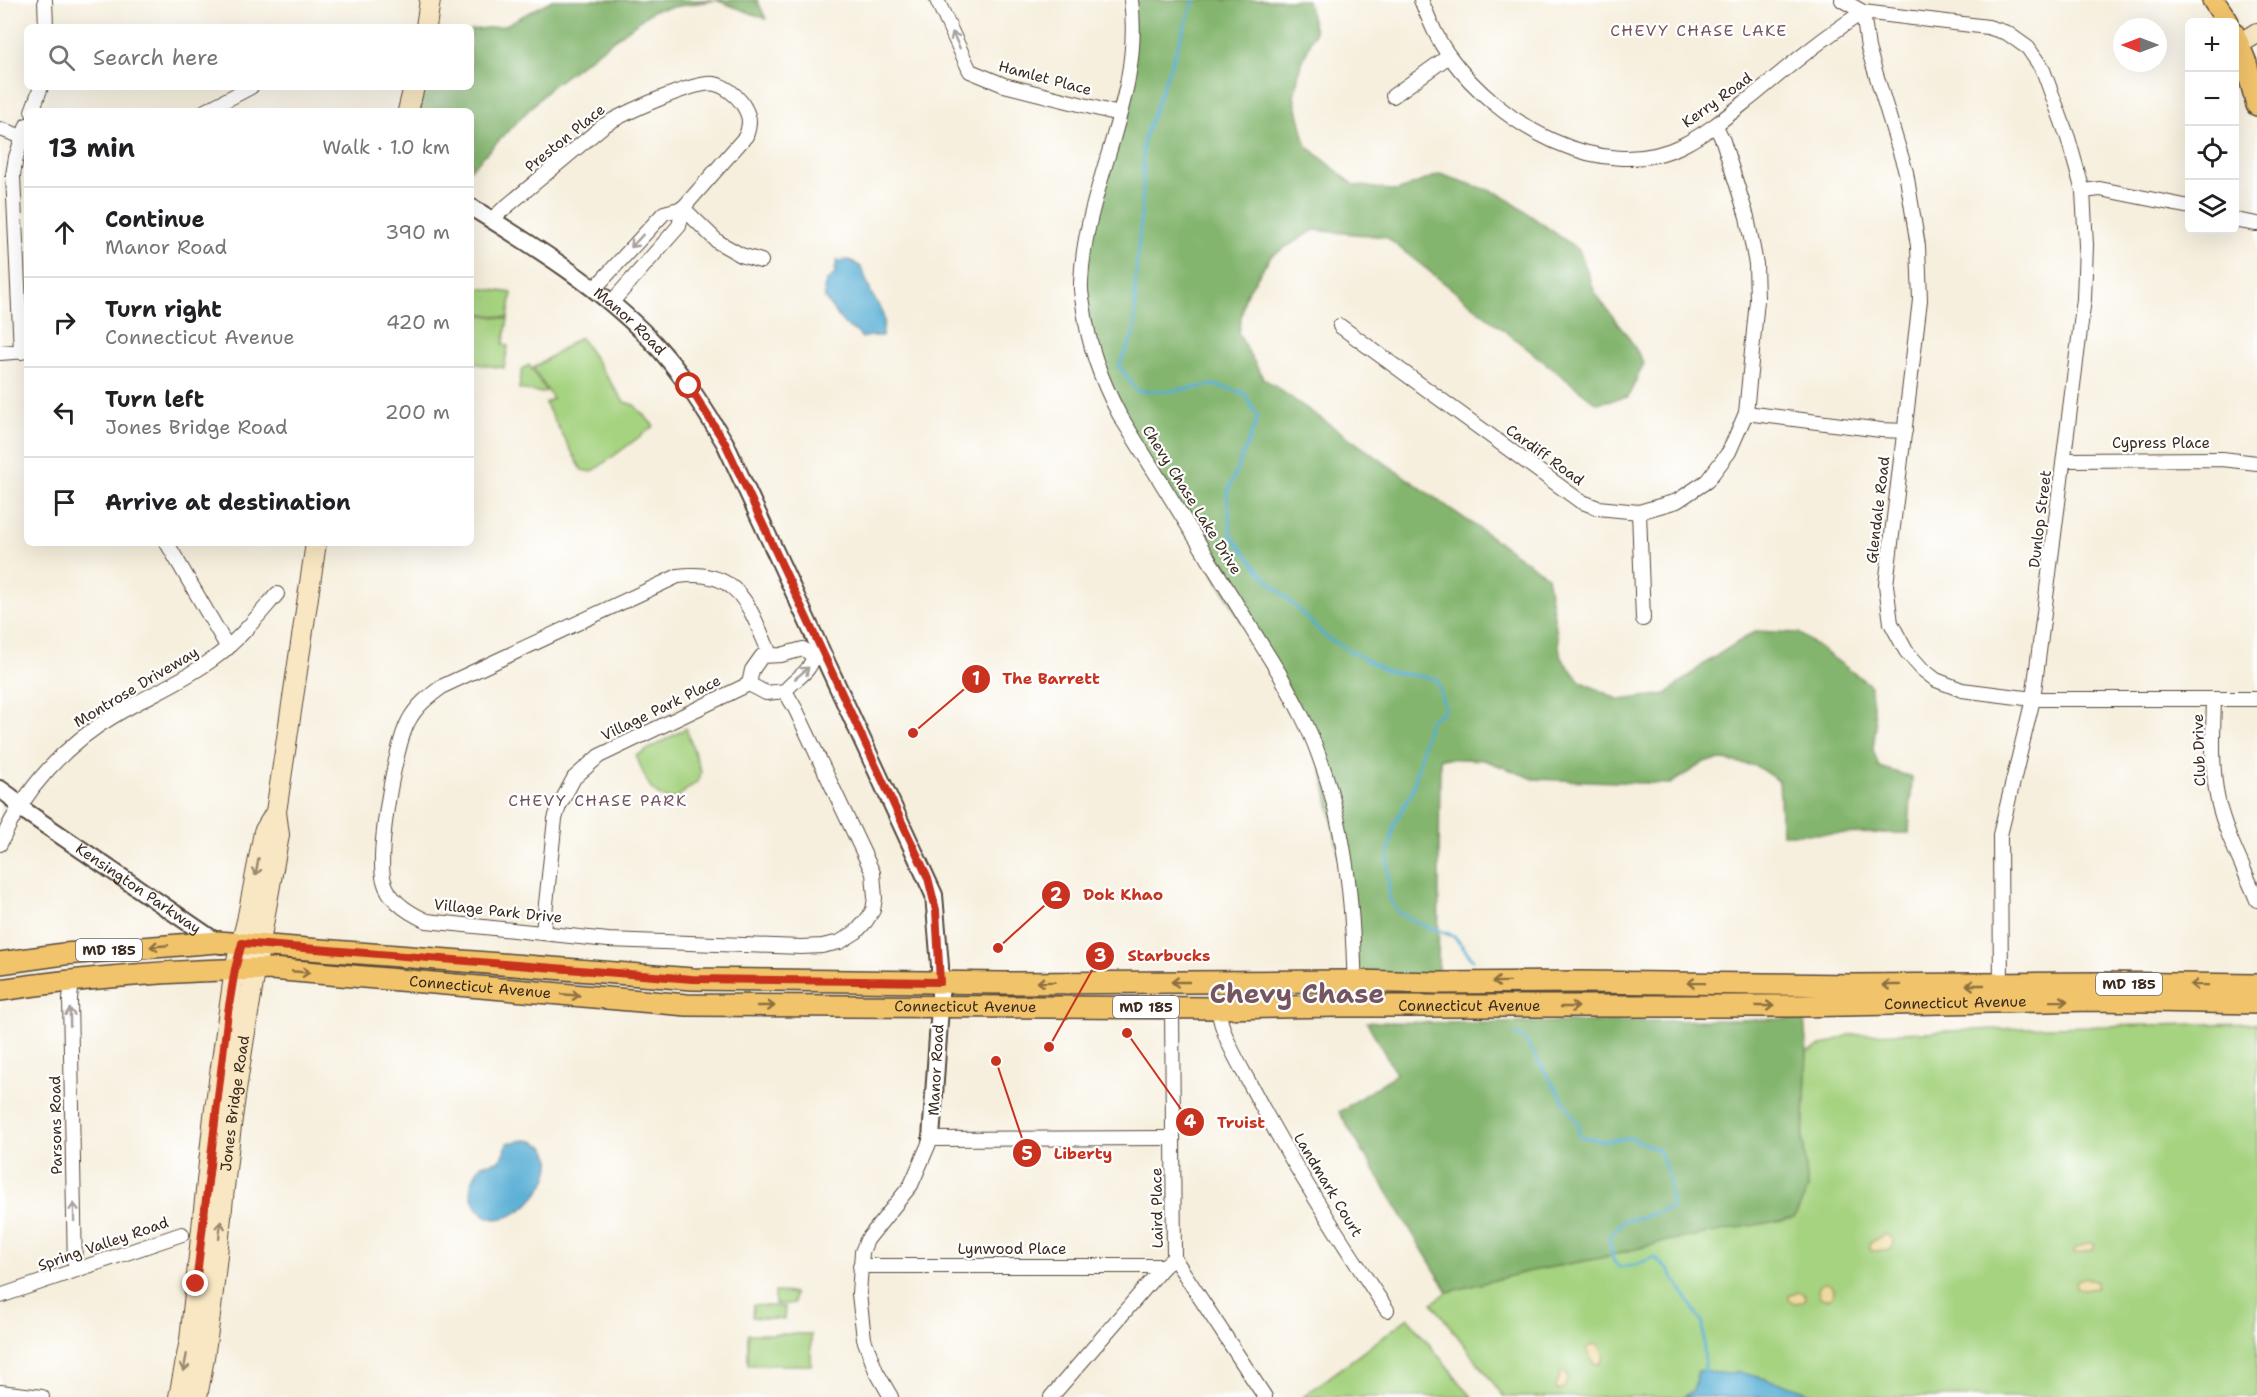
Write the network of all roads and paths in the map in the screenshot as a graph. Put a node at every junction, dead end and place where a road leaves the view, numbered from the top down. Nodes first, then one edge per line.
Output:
1 (45, 0) edge
2 (430, 0) edge
3 (937, 0) edge
4 (1131, 0) edge
5 (1421, 0) edge
6 (1842, 0) edge
7 (2212, 0) edge
8 (1863, 12) junction
9 (2225, 18) edge
10 (46, 24) edge
11 (426, 24) edge
12 (2244, 37) edge
13 (1449, 56) junction
14 (40, 90) edge
15 (246, 90) edge
16 (413, 90) edge
17 (1393, 96) dead end
18 (2257, 105) edge
19 (33, 108) edge
20 (211, 108) edge
21 (409, 108) edge
22 (1119, 114) junction
23 (1716, 126) junction
24 (0, 129) edge
25 (24, 131) edge
26 (24, 134) edge
27 (2083, 191) junction
28 (2185, 206) edge
29 (683, 208) junction
30 (474, 209) edge
31 (492, 220) junction
32 (2239, 221) edge
33 (2257, 224) edge
34 (761, 261) dead end
35 (594, 289) junction
36 (611, 303) junction
37 (1340, 326) dead end
38 (24, 352) edge
39 (0, 353) edge
40 (1746, 413) junction
41 (1905, 431) junction
42 (2064, 460) junction
43 (2257, 463) edge
44 (1639, 512) junction
45 (169, 546) edge
46 (316, 546) edge
47 (277, 594) dead end
48 (1643, 619) dead end
49 (228, 648) junction
50 (770, 654) junction
51 (818, 654) junction
52 (749, 684) junction
53 (785, 691) junction
54 (2033, 699) junction
55 (2257, 699) edge
56 (2214, 700) junction
57 (0, 789) edge
58 (0, 803) edge
59 (19, 807) junction
60 (0, 844) edge
61 (2257, 900) edge
62 (543, 932) junction
63 (218, 942) junction
64 (243, 953) junction
65 (0, 963) edge
66 (256, 969) junction
67 (72, 980) junction
68 (1355, 981) junction
69 (940, 982) junction
70 (2257, 986) edge
71 (0, 990) edge
72 (2001, 994) junction
73 (2257, 1003) edge
74 (1355, 1006) junction
75 (940, 1007) junction
76 (1172, 1007) junction
77 (1218, 1008) junction
78 (1172, 1138) junction
79 (932, 1139) junction
80 (182, 1234) dead end
81 (1169, 1262) junction
82 (860, 1266) junction
83 (75, 1270) junction
84 (0, 1296) edge
85 (1387, 1310) dead end
86 (0, 1392) edge
87 (42, 1397) edge
88 (179, 1397) edge
89 (197, 1397) edge
90 (891, 1397) edge
91 (1051, 1397) edge
92 (1265, 1397) edge

1 - 10 street
2 - 11 main road
22 -> 3 street, Hamlet Place
4 - 22 street, Chevy Chase Lake Drive
5 - 13 street, Kerry Road
6 - 8 street
7 - 9 main road
8 - 23 street, Kerry Road
8 - 27 street, Dunlop Street
8 - 41 street, Glendale Road
12 - 18 main road
13 - 17 street
13 - 23 street, Kerry Road
14 - 19 street
15 - 20 street
16 - 21 main road
22 - 68 street, Chevy Chase Lake Drive
23 - 40 street, Cardiff Road
24 - 25 street
26 - 38 street
27 - 28 street
27 - 42 street, Dunlop Street
29 - 31 street, Preston Place
29 - 34 street
29 -> 35 street, Preston Place
29 - 36 street, Preston Place
30 - 31 street, Manor Road
31 - 35 street, Manor Road
32 - 33 street
35 - 36 street, Manor Road
36 - 51 street, Manor Road
37 - 44 street, Cardiff Road
38 - 39 street
40 - 41 street
40 - 44 street, Cardiff Road
41 - 54 street, Glendale Road
42 - 43 street, Cypress Place
42 - 54 street, Dunlop Street
44 - 48 street
45 - 49 street
46 - 64 main road, Jones Bridge Road
47 - 49 street, Montrose Driveway
49 - 59 street, Montrose Driveway
50 - 51 street
50 - 52 street
50 - 62 street, Village Park Drive
53 -> 51 street
51 - 69 street, Manor Road
52 - 53 street
52 - 62 street, Village Park Place
53 - 62 street, Village Park Drive
54 - 56 street, Glendale Road
54 - 72 street, Dunlop Street
55 - 56 street, Glendale Road
56 - 61 street, Club Drive
57 - 59 street, Kensington Parkway
58 - 59 street, Kensington Parkway
59 - 60 street, Montrose Driveway
59 - 63 street, Kensington Parkway
63 - 64 main road, Connecticut Avenue / MD 185
63 -> 65 main road, Connecticut Avenue / MD 185
64 - 66 main road, Connecticut Avenue / MD 185
64 - 67 main road, Connecticut Avenue / MD 185
64 - 69 main road, Connecticut Avenue / MD 185
64 -> 88 main road, Jones Bridge Road
66 -> 75 main road, Connecticut Avenue / MD 185
89 -> 66 main road, Jones Bridge Road
67 - 71 main road, Connecticut Avenue / MD 185
83 -> 67 street, Parsons Road
68 -> 69 main road, Connecticut Avenue / MD 185
72 -> 68 main road, Connecticut Avenue / MD 185
68 - 74 street, Chevy Chase Lake Drive
69 - 75 street, Manor Road
70 -> 72 main road, Connecticut Avenue / MD 185
72 -> 73 main road, Connecticut Avenue / MD 185
74 -> 72 main road, Connecticut Avenue / MD 185
74 - 77 main road, Connecticut Avenue / MD 185
75 - 76 main road, Connecticut Avenue / MD 185
75 - 79 street, Manor Road
76 - 77 main road, Connecticut Avenue / MD 185
76 - 78 street, Laird Place
77 - 85 street, Landmark Court
78 - 79 street
78 - 81 street, Laird Place
79 - 82 street, Manor Road
80 - 83 street, Spring Valley Road
81 - 82 street, Lynwood Place
81 - 91 street, Laird Place
81 - 92 street
82 - 90 street, Manor Road
83 - 84 street, Spring Valley Road
86 - 87 street

